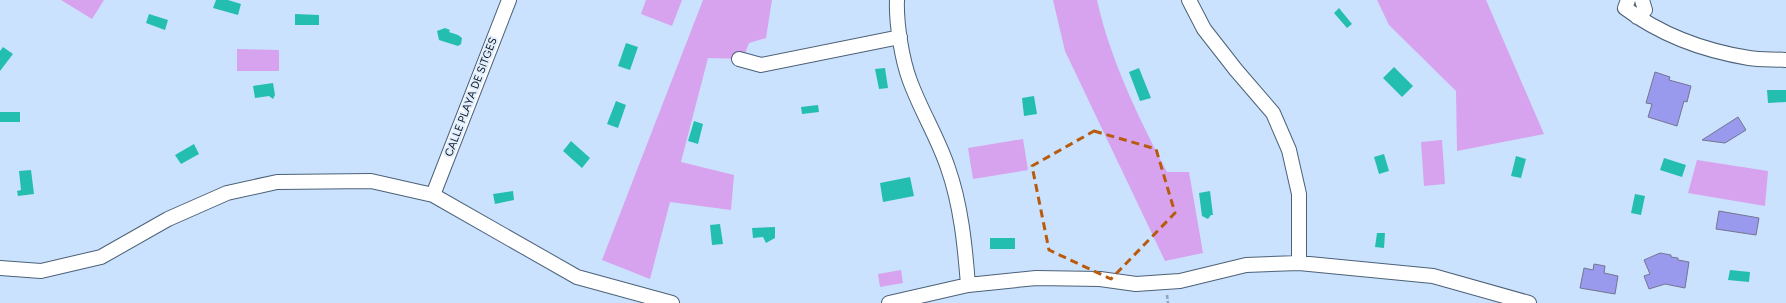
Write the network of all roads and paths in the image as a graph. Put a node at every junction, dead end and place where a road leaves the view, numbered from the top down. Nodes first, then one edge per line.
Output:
1 (509, 0) edge
2 (897, 0) edge
3 (1189, 0) edge
4 (1628, 0) edge
5 (1642, 0) edge
6 (1637, 17) junction
7 (900, 37) junction
8 (739, 59) dead end
9 (1786, 60) edge
10 (433, 195) junction
11 (1300, 263) junction
12 (0, 268) edge
13 (968, 285) junction
14 (672, 303) edge
15 (889, 303) edge
16 (1529, 303) edge

1 - 10 street, CALLE PLAYA DE SITGES
2 - 7 street
3 - 11 street
4 - 6 street
5 - 6 street
6 - 9 street
7 - 8 street
7 - 13 street
10 - 12 street
10 - 14 street
11 - 13 street
11 - 16 street
13 - 15 street

